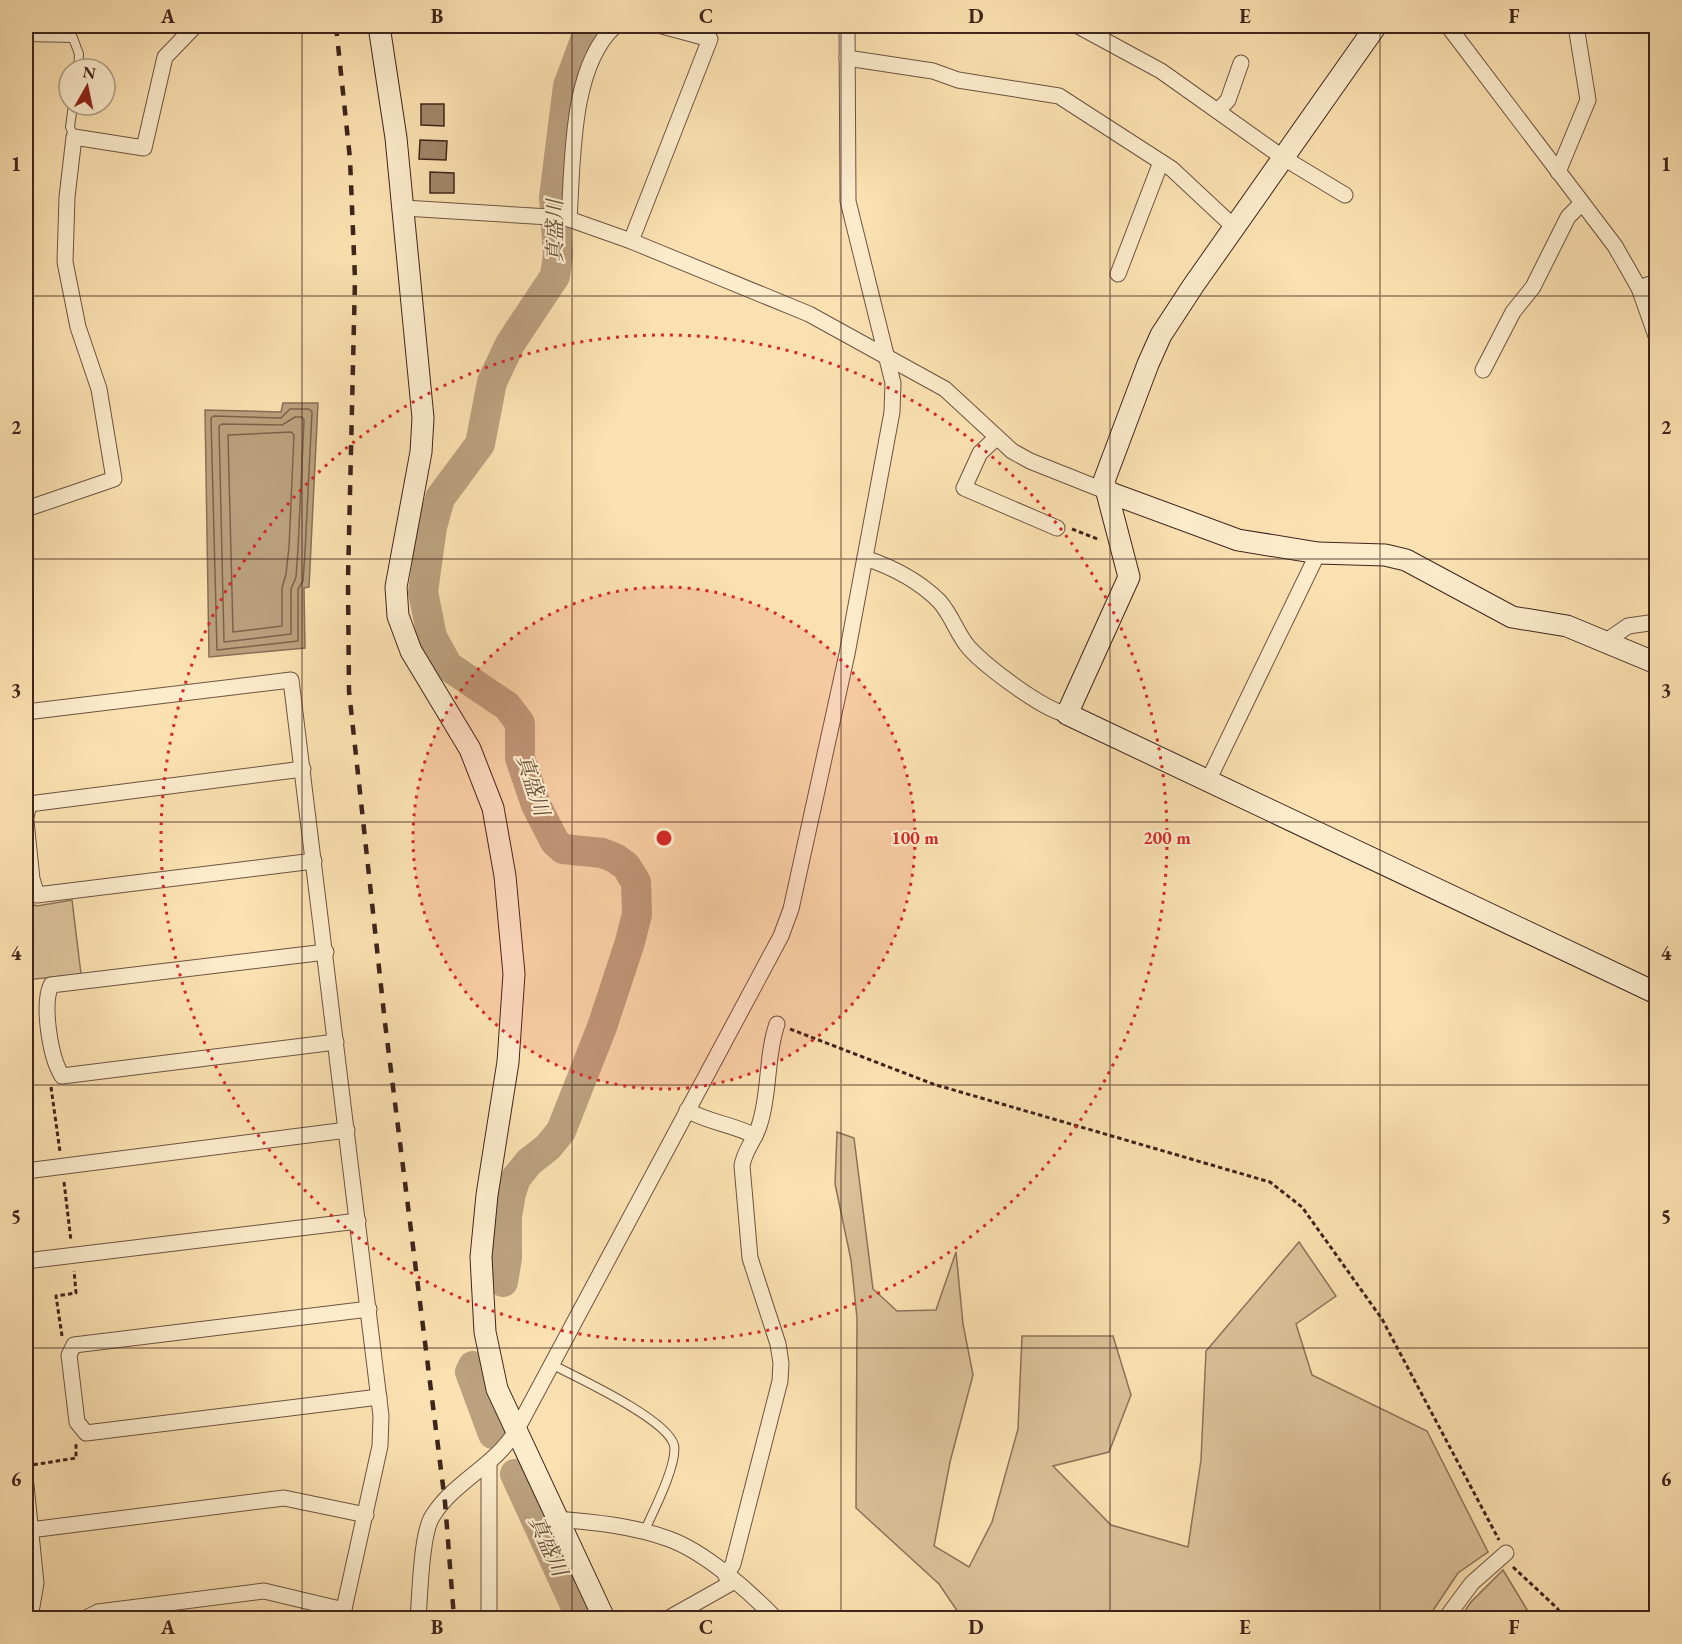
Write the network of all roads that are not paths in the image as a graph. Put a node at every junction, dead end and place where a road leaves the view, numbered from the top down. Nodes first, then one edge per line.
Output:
1 (65, 26) edge
2 (195, 26) edge
3 (379, 26) edge
4 (615, 26) edge
5 (662, 26) edge
6 (847, 26) edge
7 (1078, 26) edge
8 (1376, 26) edge
9 (1448, 26) edge
10 (1576, 26) edge
11 (1099, 30) edge
12 (26, 37) edge
13 (73, 38) junction
14 (79, 57) edge
15 (847, 58) junction
16 (1241, 63) dead end
17 (1218, 111) junction
18 (71, 117) edge
19 (74, 136) junction
20 (1282, 157) junction
21 (1161, 162) junction
22 (1558, 172) junction
23 (1345, 195) dead end
24 (1582, 203) junction
25 (404, 208) junction
26 (568, 219) junction
27 (1234, 226) junction
28 (631, 241) junction
29 (1118, 274) dead end
30 (1656, 282) edge
31 (1639, 288) junction
32 (1656, 336) edge
33 (887, 356) junction
34 (1483, 370) dead end
35 (996, 438) junction
36 (1108, 492) junction
37 (26, 509) edge
38 (1057, 528) road end
39 (1318, 553) junction
40 (865, 558) junction
41 (1656, 622) edge
42 (1605, 642) junction
43 (1656, 663) edge
44 (26, 712) edge
45 (1067, 714) junction
46 (303, 769) junction
47 (1208, 781) junction
48 (26, 819) edge
49 (314, 861) junction
50 (326, 952) junction
51 (1656, 993) edge
52 (777, 1024) road end
53 (336, 1042) junction
54 (687, 1110) junction
55 (347, 1130) junction
56 (755, 1136) junction
57 (26, 1171) edge
58 (358, 1221) junction
59 (26, 1261) edge
60 (369, 1309) junction
61 (553, 1365) junction
62 (380, 1397) junction
63 (516, 1431) junction
64 (489, 1464) junction
65 (26, 1485) edge
66 (366, 1515) junction
67 (556, 1519) junction
68 (30, 1530) junction
69 (644, 1532) junction
70 (1506, 1553) road end
71 (730, 1579) junction
72 (343, 1614) edge
73 (30, 1618) edge
74 (86, 1618) edge
75 (418, 1618) edge
76 (489, 1618) edge
77 (604, 1618) edge
78 (669, 1618) edge
79 (775, 1618) edge
80 (1446, 1618) edge

1 - 13 lane
2 - 19 street
3 - 25 street
4 - 26 street
5 - 28 street
6 - 15 street
7 - 11 street
8 - 20 street
9 - 22 street
10 - 22 street
11 - 17 street
12 - 13 lane
13 - 14 lane
15 - 21 street
15 - 33 street
16 - 17 street
17 - 20 street
18 - 19 lane
19 - 37 street
20 - 23 street
20 - 27 street
21 - 27 street
21 - 29 street
22 - 24 street
24 - 31 street
24 - 34 street
25 - 26 street
25 - 63 street
26 - 28 street
27 - 36 street
28 - 33 street
30 - 31 street
31 - 32 street
33 - 35 street
33 - 40 street
35 - 36 street
35 - 38 street
36 - 39 street
36 - 45 street
39 - 42 street
39 - 47 street
40 - 45 street
40 - 54 street
41 - 42 street
42 - 43 street
44 - 46 street
45 - 47 street
46 - 48 street
46 - 49 street
47 - 51 street
48 - 49 street
49 - 50 street
50 - 53 street
50 - 53 street
52 - 56 street
53 - 55 street
54 - 56 street
54 - 61 street
55 - 57 street
55 - 58 street
56 - 71 street
58 - 59 street
58 - 60 street
60 - 62 street
60 - 62 street
61 - 63 street
61 - 69 lane
62 - 66 street
63 - 64 street
63 - 67 street
64 - 75 street
64 - 76 street
65 - 68 street
66 - 68 street
66 - 72 street
67 - 69 street
67 - 77 street
68 - 73 street
69 - 71 street
70 - 80 street
71 - 78 street
71 - 79 street
72 - 74 street

